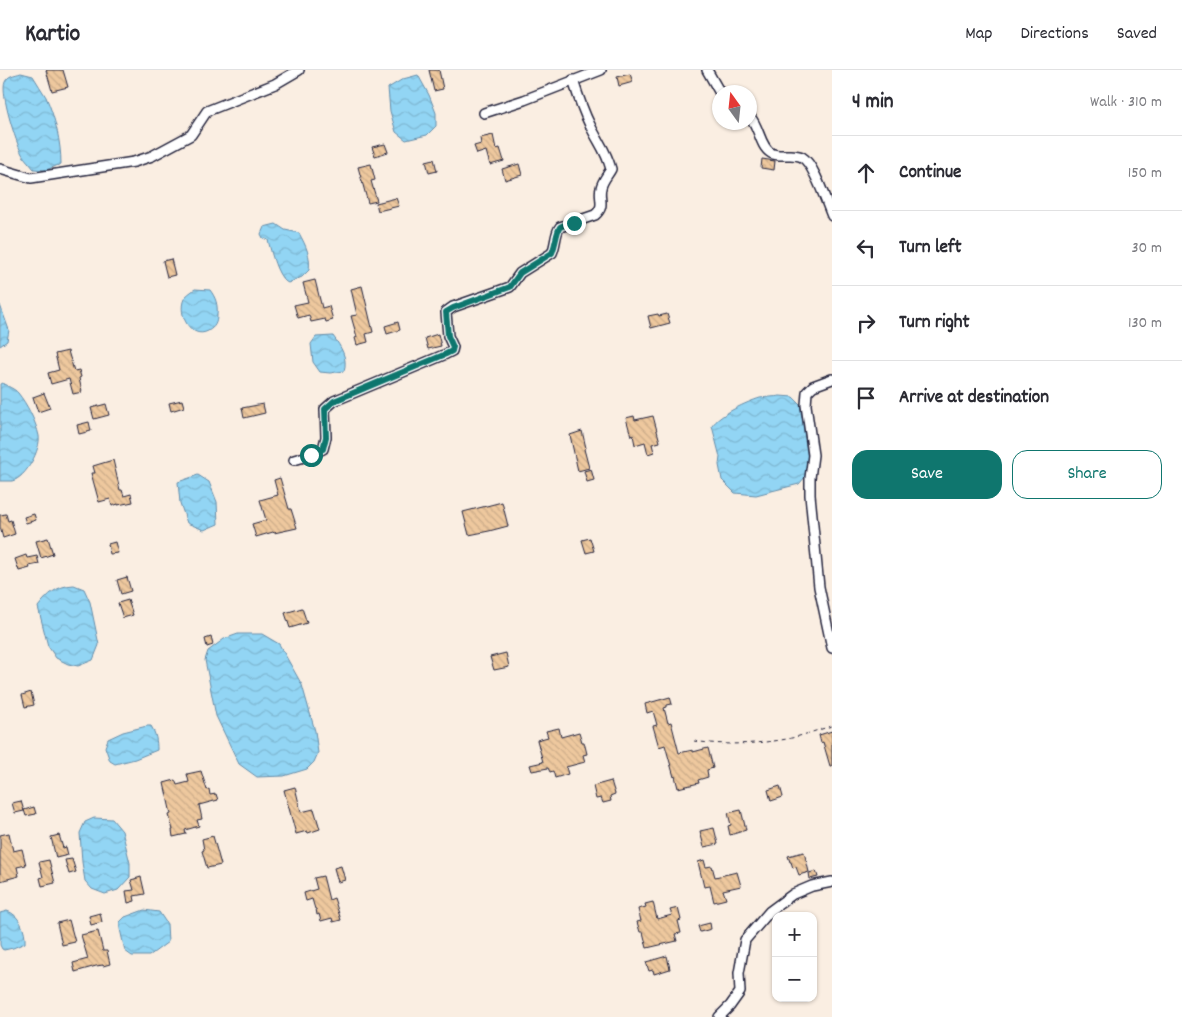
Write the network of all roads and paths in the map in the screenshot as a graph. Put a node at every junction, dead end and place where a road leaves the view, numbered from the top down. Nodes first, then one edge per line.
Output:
1 (299, 70) edge
2 (601, 70) edge
3 (707, 70) edge
4 (573, 80) junction
5 (715, 85) edge
6 (484, 113) dead end
7 (757, 128) edge
8 (0, 169) edge
9 (832, 216) edge
10 (832, 379) edge
11 (294, 460) dead end
12 (832, 648) edge
13 (832, 726) edge
14 (694, 742) dead end
15 (832, 882) edge
16 (719, 1017) edge

1 - 8 street
2 - 4 street
3 - 5 street
4 - 6 street
4 - 11 street
7 - 9 street
10 - 12 street
13 - 14 path
15 - 16 street

